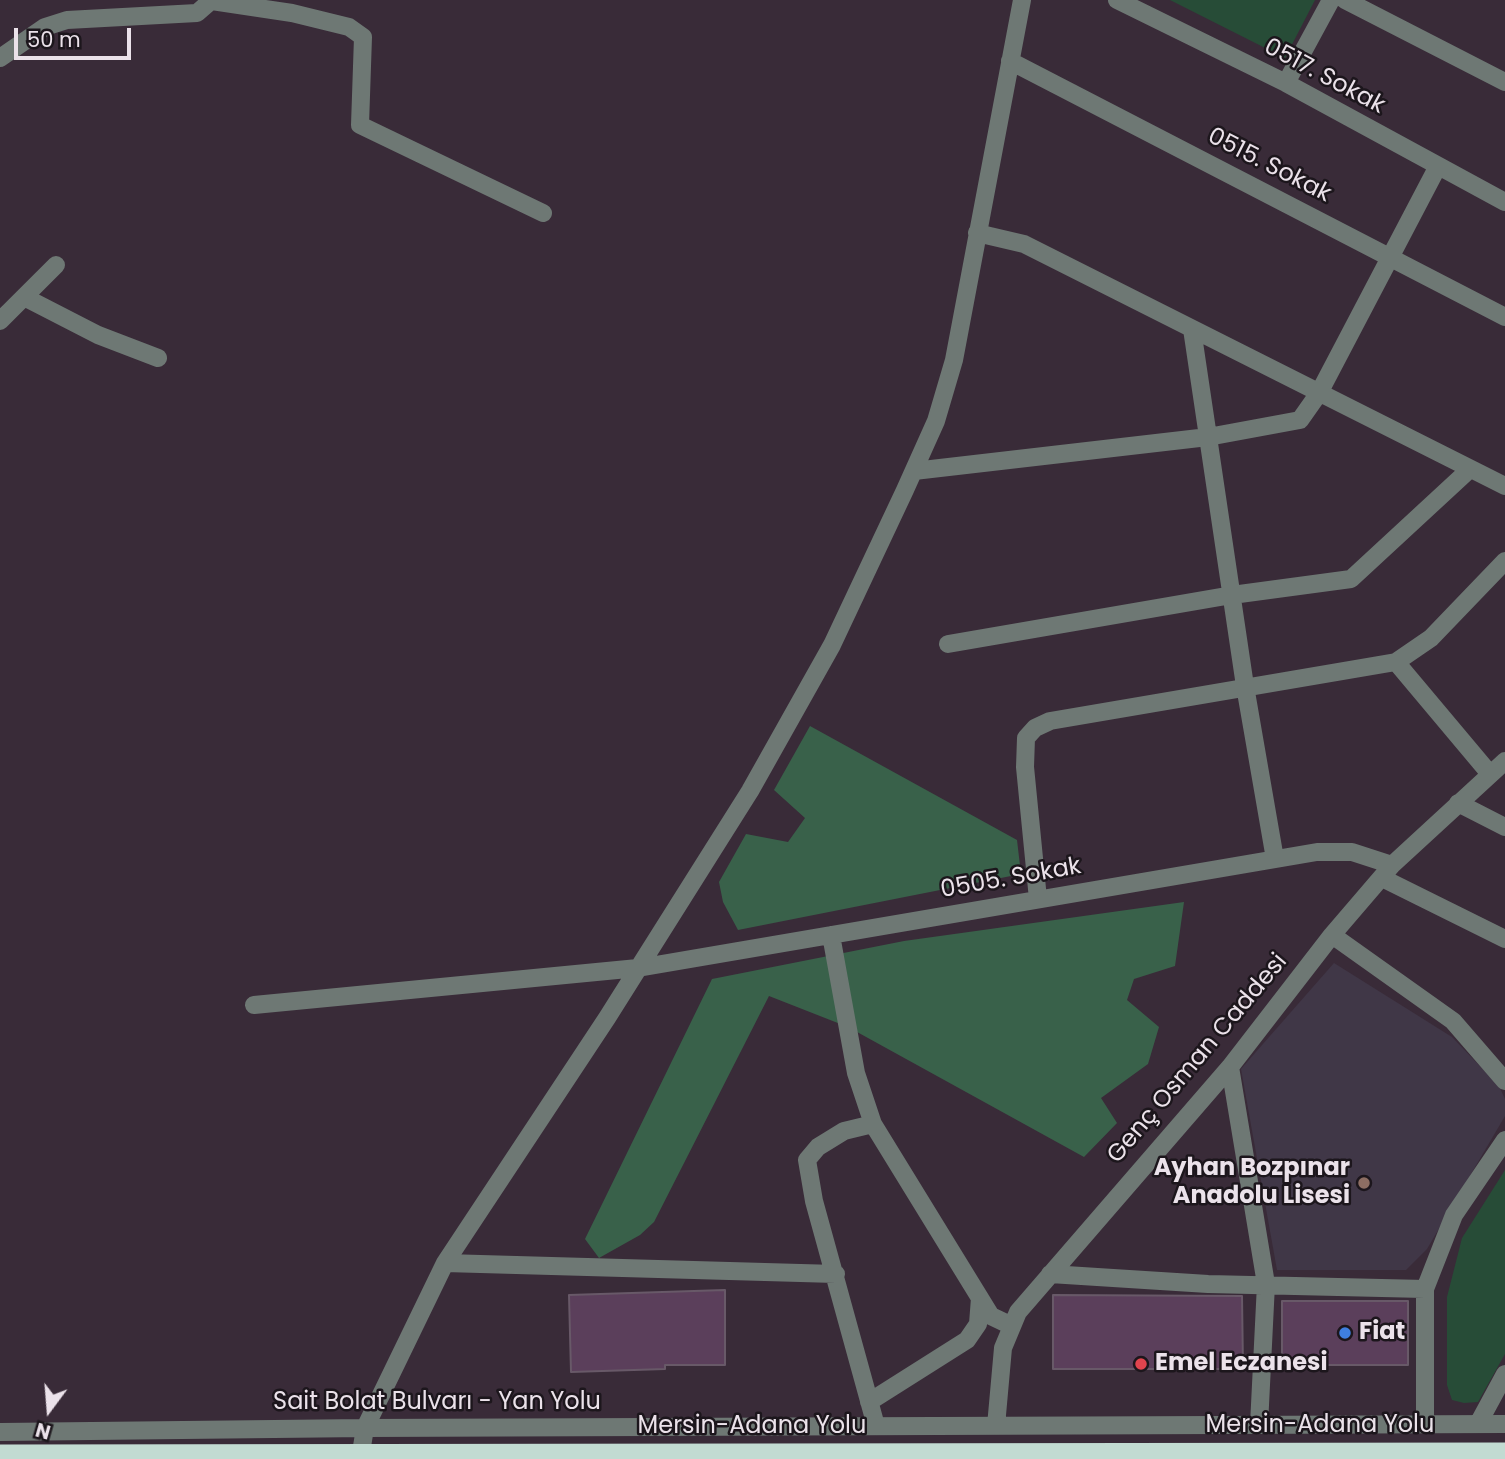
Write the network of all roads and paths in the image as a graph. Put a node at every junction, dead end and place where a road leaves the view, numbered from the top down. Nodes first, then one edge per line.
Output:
1 (1022, 0) edge
2 (1117, 0) edge
3 (1331, 0) edge
4 (1345, 0) edge
5 (212, 1) edge
6 (0, 58) edge
7 (1010, 61) junction
8 (1505, 82) edge
9 (1286, 83) junction
10 (1438, 166) junction
11 (1505, 202) edge
12 (543, 213) dead end
13 (977, 233) junction
14 (1391, 256) junction
15 (56, 265) dead end
16 (26, 298) junction
17 (1505, 317) edge
18 (0, 321) edge
19 (1192, 329) junction
20 (158, 358) dead end
21 (1319, 393) junction
22 (1208, 437) junction
23 (1470, 469) junction
24 (914, 471) junction
25 (1505, 486) edge
26 (1505, 561) edge
27 (1232, 595) junction
28 (948, 644) dead end
29 (1396, 662) junction
30 (1245, 686) junction
31 (1505, 761) edge
32 (1490, 774) junction
33 (1458, 803) junction
34 (1505, 827) edge
35 (1275, 859) junction
36 (1387, 871) junction
37 (1038, 900) junction
38 (1332, 934) junction
39 (831, 935) junction
40 (1505, 939) edge
41 (638, 968) junction
42 (254, 1005) dead end
43 (1230, 1067) junction
44 (1505, 1081) edge
45 (873, 1124) junction
46 (1505, 1140) edge
47 (445, 1263) junction
48 (836, 1274) junction
49 (1050, 1274) junction
50 (1266, 1284) junction
51 (1425, 1289) junction
52 (980, 1298) junction
53 (1012, 1326) junction
54 (1505, 1374) edge
55 (869, 1402) junction
56 (1425, 1424) junction
57 (1478, 1424) junction
58 (1505, 1424) edge
59 (1259, 1425) junction
60 (876, 1426) junction
61 (996, 1426) junction
62 (330, 1428) junction
63 (365, 1428) junction
64 (0, 1432) edge
65 (1505, 1452) edge
66 (0, 1454) edge
67 (326, 1456) edge
68 (360, 1456) edge

1 - 7 street
2 - 9 street, 0517. Sokak
3 - 9 street
4 - 8 street
5 - 6 street
5 - 12 street
7 - 13 street
7 - 14 street, 0515. Sokak
9 - 10 street, 0517. Sokak
10 - 11 street, 0517. Sokak
10 - 14 street
13 - 19 street
13 - 24 street
14 - 17 street, 0515. Sokak
14 - 21 street
15 - 16 street
16 - 18 street
16 - 20 street
19 - 21 street
19 - 22 street
21 - 22 street
21 - 23 street
22 - 24 street
22 - 27 street
23 - 25 street
23 - 27 street
24 - 41 street
26 - 29 street
27 - 28 street
27 - 30 street
29 - 30 street
29 - 32 street
30 - 35 street
30 - 37 street
31 - 32 street, Genç Osman Caddesi
32 - 33 street, Genç Osman Caddesi
33 - 34 street
33 - 36 street, Genç Osman Caddesi
35 - 36 street, 0505. Sokak
35 - 37 street, 0505. Sokak
36 - 38 street, Genç Osman Caddesi
36 - 40 street, 0505. Sokak
37 - 39 street, 0505. Sokak
38 - 43 street, Genç Osman Caddesi
38 - 44 street
39 - 41 street, 0505. Sokak
39 - 45 street
41 - 42 street, 0505. Sokak
41 - 47 street
43 - 49 street, Genç Osman Caddesi
43 - 50 street
45 - 48 street
45 - 52 street
46 - 51 street
47 - 48 street
47 - 63 street
48 - 55 street
49 - 50 street
49 - 53 street, Genç Osman Caddesi
50 - 51 street
50 - 59 street
51 - 56 street
52 - 53 street
52 - 55 street
53 - 61 street, Genç Osman Caddesi
54 - 57 street
55 - 60 street
56 - 57 street, Sait Bolat Bulvarı - Yan Yolu
56 - 59 street, Sait Bolat Bulvarı - Yan Yolu
57 - 58 street, Sait Bolat Bulvarı - Yan Yolu
59 - 61 street, Sait Bolat Bulvarı - Yan Yolu
60 - 61 street, Sait Bolat Bulvarı - Yan Yolu
60 - 63 street, Sait Bolat Bulvarı - Yan Yolu
62 - 63 street, Sait Bolat Bulvarı - Yan Yolu
62 - 64 street, Sait Bolat Bulvarı - Yan Yolu
62 - 67 street
63 - 68 street
65 - 68 highway, Mersin-Adana Yolu
66 - 67 highway, Mersin-Adana Yolu
67 - 68 highway, Mersin-Adana Yolu

